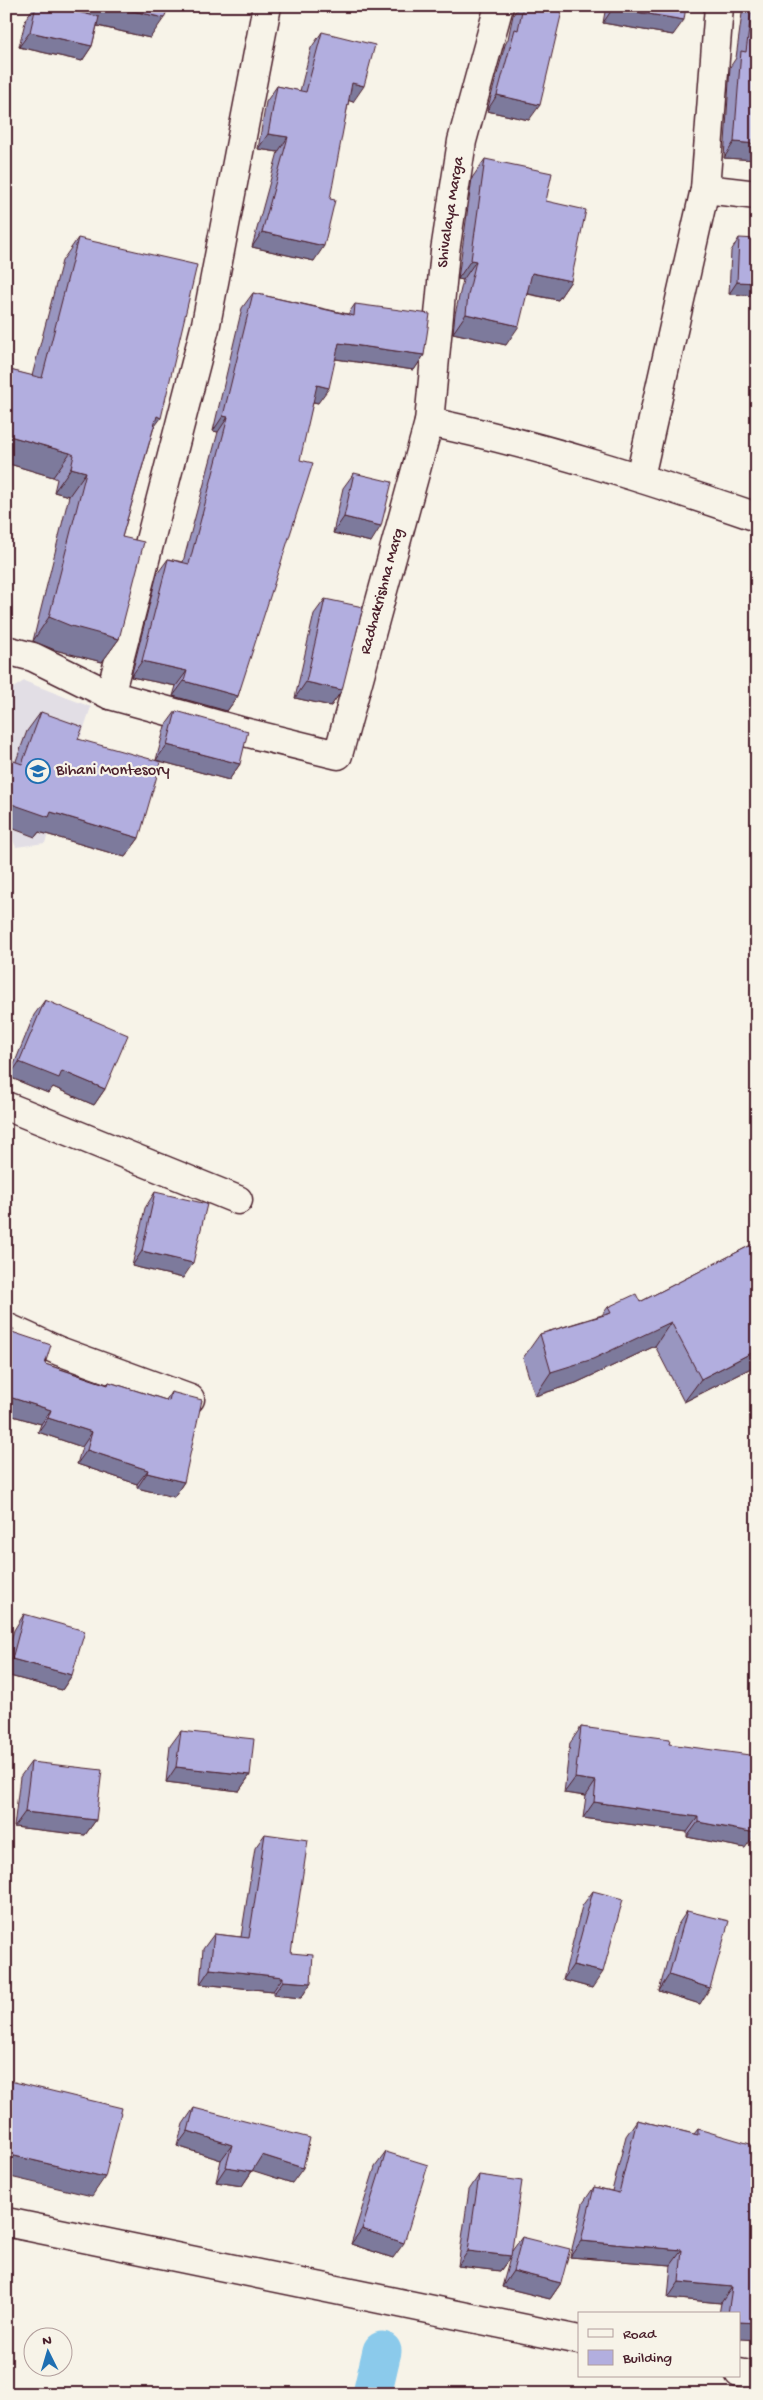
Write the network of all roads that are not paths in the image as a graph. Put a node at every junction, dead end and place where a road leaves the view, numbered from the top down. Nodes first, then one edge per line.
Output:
1 (267, 6) edge
2 (499, 6) edge
3 (719, 6) edge
4 (704, 189) junction
5 (757, 195) edge
6 (429, 422) junction
7 (640, 477) junction
8 (757, 517) edge
9 (6, 650) edge
10 (110, 694) junction
11 (6, 1106) edge
12 (238, 1200) dead end
13 (6, 1327) edge
14 (190, 1399) edge
15 (6, 2222) edge
16 (578, 2340) edge
17 (740, 2373) edge
18 (757, 2376) edge

1 - 10 street
2 - 6 street, Shivalaya Marga
3 - 4 street
4 - 5 street
4 - 7 street
6 - 7 street
6 - 10 street, Radhakrishna Marg
7 - 8 street
9 - 10 street, Radhakrishna Marg
11 - 12 street
13 - 14 street
15 - 16 street
17 - 18 street

